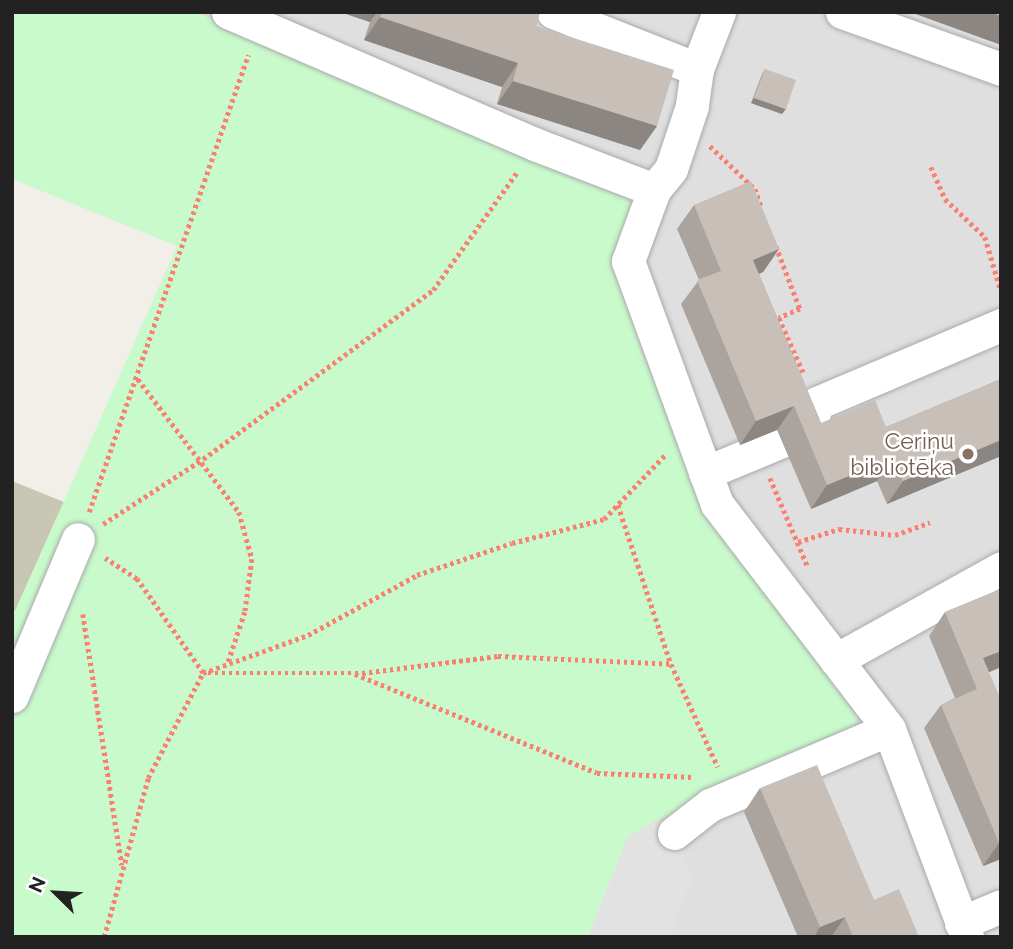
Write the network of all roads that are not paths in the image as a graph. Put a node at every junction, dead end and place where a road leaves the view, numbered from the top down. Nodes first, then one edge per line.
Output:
1 (228, 12) edge
2 (553, 12) edge
3 (719, 12) edge
4 (842, 12) edge
5 (696, 69) junction
6 (1001, 69) edge
7 (654, 190) junction
8 (1001, 325) edge
9 (705, 473) junction
10 (78, 539) road end
11 (1001, 568) edge
12 (836, 660) junction
13 (12, 696) edge
14 (889, 729) junction
15 (674, 832) dead end
16 (1001, 906) edge
17 (964, 930) edge

1 - 7 street
2 - 5 street
3 - 5 street
4 - 6 street
5 - 7 street
7 - 9 street
8 - 9 street
9 - 12 street
10 - 13 street
11 - 12 street
12 - 14 street
14 - 15 street
14 - 17 street
16 - 17 street

